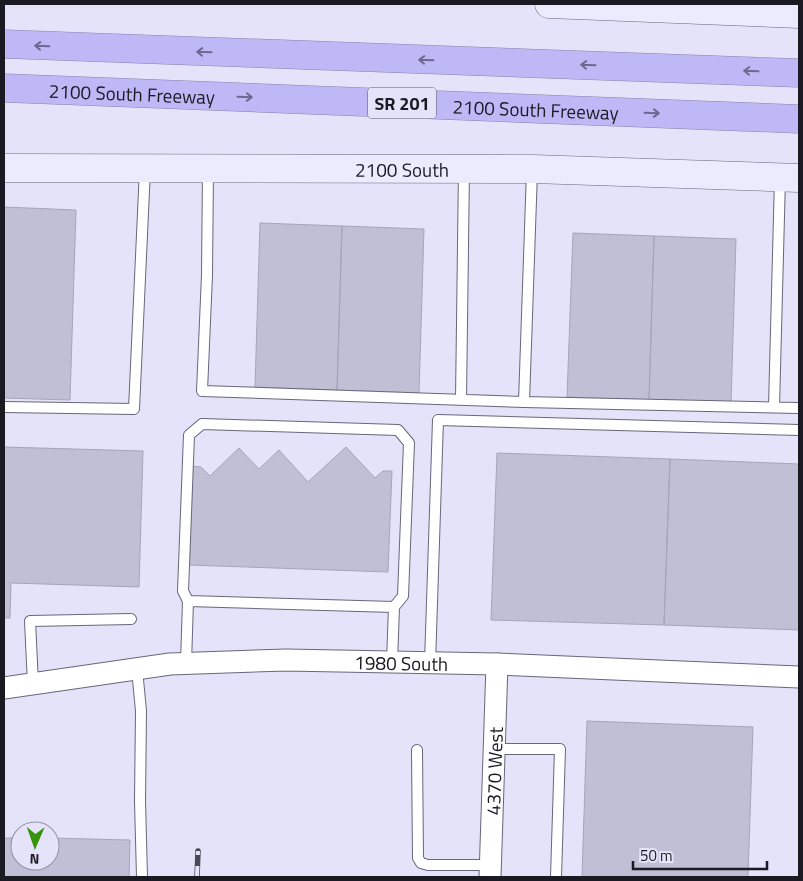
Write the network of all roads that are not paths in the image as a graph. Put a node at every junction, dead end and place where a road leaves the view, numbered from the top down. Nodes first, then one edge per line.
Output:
1 (549, 4) edge
2 (799, 14) edge
3 (4, 44) edge
4 (799, 73) edge
5 (4, 89) edge
6 (799, 119) edge
7 (4, 168) edge
8 (145, 168) junction
9 (208, 168) junction
10 (464, 168) junction
11 (532, 169) junction
12 (790, 177) edge
13 (461, 400) junction
14 (524, 402) junction
15 (4, 407) edge
16 (774, 407) junction
17 (799, 408) edge
18 (799, 430) edge
19 (188, 601) junction
20 (394, 607) junction
21 (131, 619) dead end
22 (392, 662) junction
23 (186, 663) junction
24 (430, 663) junction
25 (497, 664) junction
26 (137, 669) junction
27 (799, 677) edge
28 (32, 684) junction
29 (4, 688) edge
30 (495, 749) junction
31 (417, 750) dead end
32 (491, 871) edge
33 (142, 877) edge
34 (556, 877) edge

1 - 2 street
4 -> 3 highway, SR 201
5 -> 6 highway, 2100 South Freeway / SR 201
7 - 8 street, 2100 South
8 - 9 street, 2100 South
8 - 15 lane
9 - 10 street, 2100 South
9 - 13 lane
10 - 11 street, 2100 South
10 - 13 lane
11 - 12 street, 2100 South
11 - 14 lane
12 - 16 lane
13 - 14 lane
14 - 16 lane
16 - 17 lane
18 - 24 lane
19 - 20 lane
19 - 20 lane
19 - 23 lane
20 - 22 lane
21 - 28 lane
22 - 23 street, 1980 South
22 - 24 street, 1980 South
23 - 26 street, 1980 South
24 - 25 street, 1980 South
25 - 27 street, 1980 South
25 - 30 street, 4370 West
26 - 28 street, 1980 South
26 - 33 lane
28 - 29 street, 1980 South
30 - 32 street, 4370 West
30 - 34 lane
31 - 32 lane

